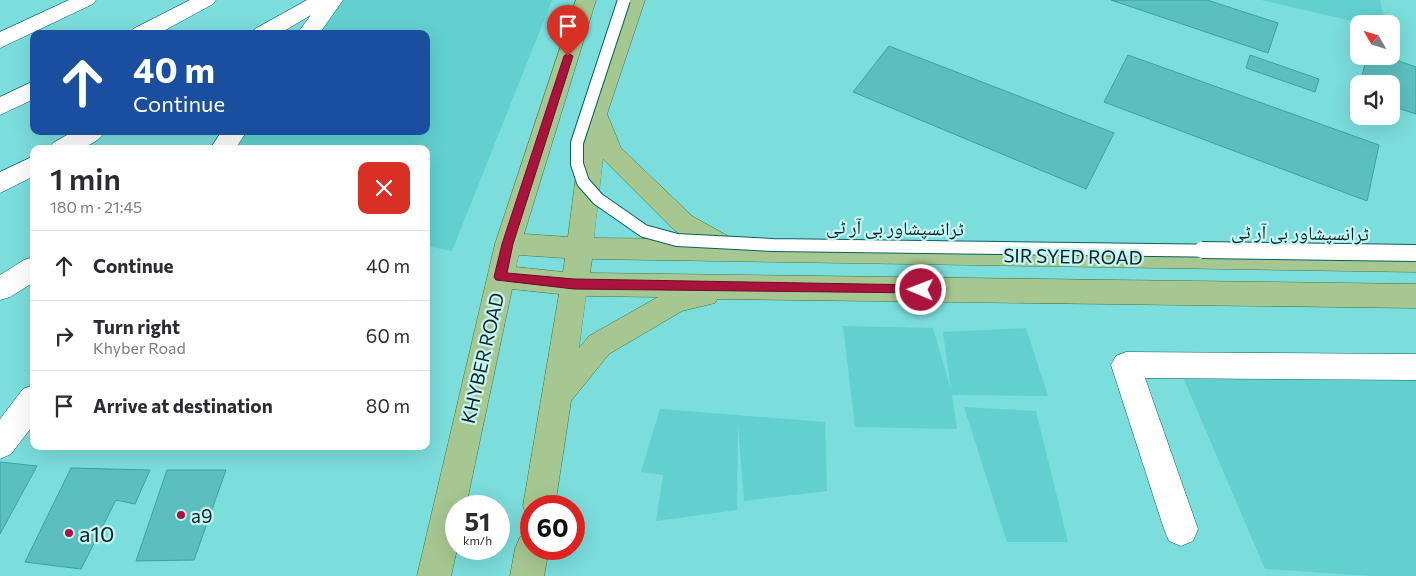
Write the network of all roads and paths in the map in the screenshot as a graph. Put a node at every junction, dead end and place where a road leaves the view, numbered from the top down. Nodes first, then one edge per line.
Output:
1 (86, 0) edge
2 (206, 0) edge
3 (322, 0) edge
4 (333, 0) edge
5 (586, 0) edge
6 (624, 0) edge
7 (635, 0) edge
8 (149, 30) edge
9 (270, 30) edge
10 (311, 30) edge
11 (0, 41) edge
12 (30, 91) edge
13 (0, 106) edge
14 (596, 112) junction
15 (85, 135) edge
16 (69, 145) edge
17 (30, 167) edge
18 (0, 184) edge
19 (508, 244) junction
20 (580, 248) junction
21 (731, 251) junction
22 (1416, 253) edge
23 (1416, 261) edge
24 (30, 270) edge
25 (500, 277) junction
26 (574, 284) junction
27 (743, 288) junction
28 (0, 289) edge
29 (1416, 296) edge
30 (1416, 367) edge
31 (558, 394) junction
32 (30, 404) edge
33 (0, 444) edge
34 (541, 495) edge
35 (1181, 528) dead end
36 (530, 560) edge
37 (434, 576) edge
38 (527, 576) edge

1 - 11 street
2 - 8 street
3 - 9 street
4 - 10 street
5 - 19 main road, KHYBER ROAD
6 - 22 lane, ٹرانسپشاور بی آر ٹی, bridge
7 - 14 main road
12 - 13 street
14 - 20 main road
14 - 21 main road
15 - 16 street
17 - 18 street
19 - 20 main road, SIR SYED ROAD
19 - 25 main road, KHYBER ROAD
20 - 21 main road, SIR SYED ROAD
20 - 26 main road
21 - 23 main road, SIR SYED ROAD
24 - 28 street
25 - 26 main road
25 - 37 main road, KHYBER ROAD
26 - 27 main road
26 - 31 main road
27 - 29 main road, SIR SYED ROAD
27 - 31 main road
30 - 35 street
31 - 34 main road
32 - 33 street
36 - 38 main road

